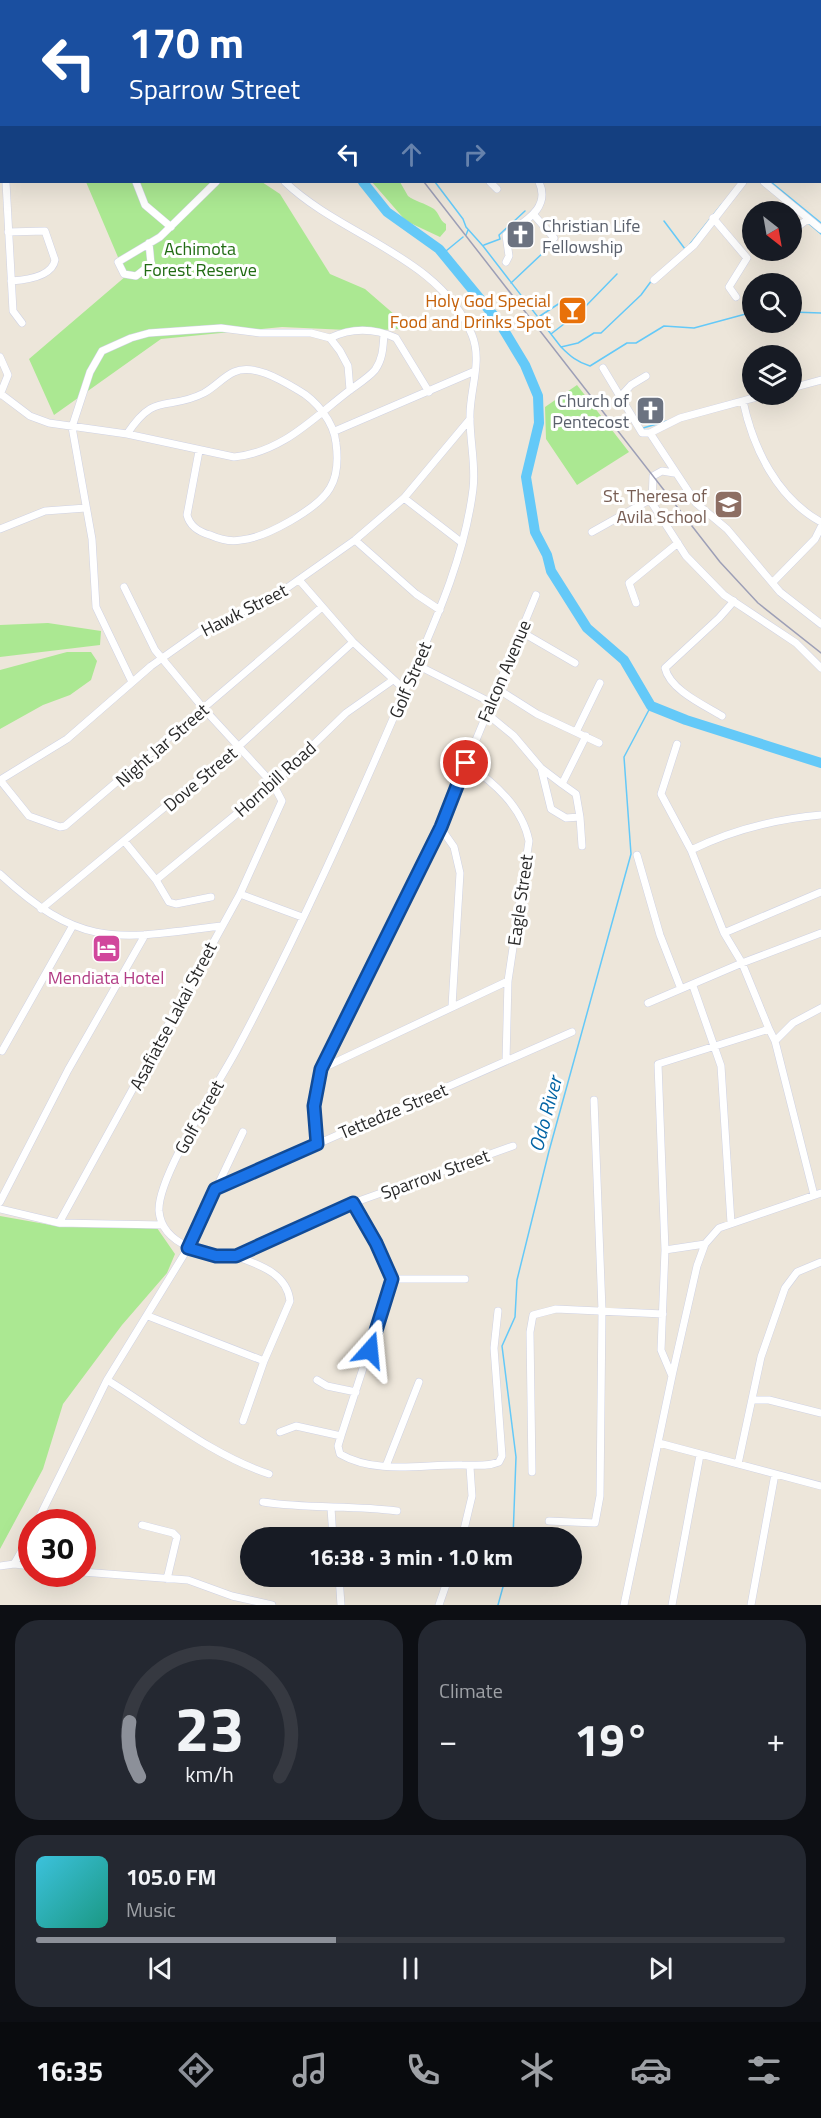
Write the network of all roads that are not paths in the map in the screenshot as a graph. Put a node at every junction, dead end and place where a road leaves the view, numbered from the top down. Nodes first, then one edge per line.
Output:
1 (6, 183) edge
2 (136, 183) edge
3 (215, 183) edge
4 (286, 183) edge
5 (491, 183) edge
6 (539, 183) edge
7 (742, 183) edge
8 (765, 183) edge
9 (497, 189) dead end
10 (534, 214) junction
11 (713, 218) junction
12 (808, 219) junction
13 (802, 224) edge
14 (171, 227) junction
15 (821, 228) edge
16 (8, 232) junction
17 (149, 243) junction
18 (546, 247) dead end
19 (506, 262) dead end
20 (654, 280) dead end
21 (11, 281) junction
22 (736, 297) dead end
23 (22, 323) dead end
24 (384, 334) junction
25 (330, 338) junction
26 (0, 357) edge
27 (603, 368) dead end
28 (475, 371) junction
29 (646, 376) dead end
30 (821, 380) edge
31 (802, 385) edge
32 (350, 390) junction
33 (429, 392) junction
34 (0, 394) edge
35 (620, 397) junction
36 (742, 401) edge
37 (743, 405) edge
38 (324, 414) junction
39 (470, 419) junction
40 (72, 427) junction
41 (335, 431) junction
42 (650, 433) junction
43 (127, 434) junction
44 (199, 451) junction
45 (674, 472) junction
46 (404, 498) junction
47 (651, 499) junction
48 (86, 508) junction
49 (821, 527) edge
50 (0, 529) edge
51 (592, 532) dead end
52 (355, 540) junction
53 (460, 542) junction
54 (678, 543) junction
55 (300, 581) junction
56 (773, 582) junction
57 (124, 587) dead end
58 (536, 595) dead end
59 (734, 601) junction
60 (636, 603) dead end
61 (322, 608) junction
62 (440, 610) junction
63 (821, 624) edge
64 (520, 631) junction
65 (353, 642) junction
66 (162, 659) junction
67 (575, 663) dead end
68 (417, 665) junction
69 (821, 668) edge
70 (393, 680) junction
71 (132, 682) junction
72 (600, 683) dead end
73 (496, 688) junction
74 (405, 690) junction
75 (490, 702) junction
76 (204, 709) junction
77 (486, 713) junction
78 (722, 716) dead end
79 (576, 732) junction
80 (586, 736) junction
81 (599, 743) dead end
82 (677, 744) dead end
83 (238, 746) junction
84 (466, 763) junction
85 (541, 768) junction
86 (0, 780) edge
87 (273, 784) junction
88 (562, 784) junction
89 (821, 815) edge
90 (580, 817) junction
91 (441, 827) junction
92 (125, 842) junction
93 (582, 846) dead end
94 (691, 850) junction
95 (637, 855) dead end
96 (0, 874) edge
97 (156, 880) junction
98 (821, 892) edge
99 (240, 894) junction
100 (211, 897) dead end
101 (41, 909) junction
102 (302, 917) junction
103 (221, 926) junction
104 (72, 927) junction
105 (724, 933) junction
106 (821, 933) edge
107 (145, 935) junction
108 (742, 963) junction
109 (508, 981) junction
110 (693, 986) junction
111 (681, 989) junction
112 (648, 1004) dead end
113 (452, 1006) junction
114 (821, 1008) edge
115 (769, 1029) junction
116 (572, 1032) dead end
117 (775, 1041) junction
118 (716, 1048) junction
119 (2, 1051) dead end
120 (506, 1061) junction
121 (321, 1069) junction
122 (594, 1100) dead end
123 (243, 1132) dead end
124 (317, 1144) junction
125 (513, 1146) dead end
126 (215, 1189) junction
127 (817, 1194) edge
128 (0, 1202) edge
129 (353, 1203) junction
130 (0, 1209) edge
131 (731, 1222) junction
132 (59, 1223) junction
133 (163, 1224) junction
134 (705, 1244) junction
135 (188, 1248) junction
136 (665, 1250) junction
137 (236, 1256) junction
138 (821, 1262) edge
139 (392, 1279) junction
140 (465, 1279) dead end
141 (602, 1310) junction
142 (498, 1311) dead end
143 (663, 1314) junction
144 (148, 1316) junction
145 (264, 1361) junction
146 (672, 1376) junction
147 (107, 1380) junction
148 (317, 1380) dead end
149 (419, 1382) dead end
150 (356, 1392) junction
151 (753, 1400) junction
152 (821, 1413) edge
153 (243, 1421) dead end
154 (280, 1432) dead end
155 (341, 1436) junction
156 (659, 1443) junction
157 (700, 1455) junction
158 (738, 1464) junction
159 (386, 1466) junction
160 (470, 1467) junction
161 (532, 1472) dead end
162 (269, 1474) dead end
163 (775, 1474) junction
164 (821, 1486) edge
165 (263, 1502) dead end
166 (331, 1508) junction
167 (43, 1509) edge
168 (398, 1511) dead end
169 (549, 1521) dead end
170 (142, 1525) dead end
171 (332, 1527) edge
172 (465, 1527) edge
173 (18, 1557) edge
174 (14, 1564) junction
175 (18, 1564) edge
176 (0, 1566) edge
177 (96, 1573) edge
178 (167, 1579) junction
179 (340, 1587) edge
180 (445, 1587) edge
181 (272, 1605) edge
182 (341, 1605) edge
183 (439, 1605) edge
184 (624, 1605) edge
185 (672, 1605) edge
186 (751, 1605) edge

1 - 16 street
2 - 14 street
3 - 14 street
4 - 28 street, Golf Street
5 - 9 street
6 - 10 street
7 - 11 street
8 - 12 street
10 - 18 street
10 - 19 street
11 - 20 street
11 - 22 street
12 - 13 street
12 - 15 street
14 - 17 street
16 - 21 street
16 - 21 street
17 - 17 street
21 - 23 street
24 - 25 street
24 - 32 street
24 - 33 street
25 - 32 street
25 - 40 street
26 - 34 street
27 - 35 street
28 - 33 street
28 - 39 street, Golf Street
29 - 35 street
30 - 31 street
32 - 38 street
33 - 41 street
34 - 40 street
35 - 42 street
36 - 42 street
37 - 49 street
38 - 41 street
38 - 43 street
38 - 44 street
39 - 46 street, Hawk Street
39 - 53 street, Golf Street
40 - 43 street
40 - 48 street
41 - 44 street
42 - 45 street
43 - 44 street
45 - 47 street
45 - 56 street
46 - 52 street, Hawk Street
46 - 53 street
47 - 51 street
47 - 54 street
48 - 50 street
48 - 71 street
49 - 56 street
52 - 55 street, Hawk Street
52 - 62 street
53 - 62 street, Golf Street
54 - 59 street
54 - 60 street
55 - 61 street
55 - 66 street, Hawk Street
56 - 63 street
57 - 66 street
58 - 64 street, Falcon Avenue
59 - 69 street
59 - 78 street
61 - 65 street
61 - 76 street, Night Jar Street
62 - 68 street, Golf Street
64 - 67 street
64 - 73 street, Falcon Avenue
65 - 70 street
65 - 83 street, Dove Street
66 - 71 street, Hawk Street
66 - 76 street
68 - 74 street, Golf Street
68 - 75 street
70 - 74 street
70 - 87 street, Hornbill Road
71 - 86 street, Hawk Street
72 - 79 street
73 - 75 street, Falcon Avenue
73 - 79 street
74 - 102 street, Golf Street
75 - 77 street, Falcon Avenue
76 - 83 street
76 - 86 street, Night Jar Street
77 - 84 street, Falcon Avenue
77 - 85 street
79 - 80 street
80 - 81 street
80 - 88 street
82 - 94 street
83 - 87 street
83 - 92 street, Dove Street
84 - 91 street, Falcon Avenue
84 - 109 street, Eagle Street
85 - 88 street
85 - 90 street
87 - 97 street, Hornbill Road
87 - 99 street, Asafiatse Lakai Street
88 - 90 street
89 - 94 street
90 - 93 street
91 - 113 street
91 - 121 street, Falcon Avenue
92 - 97 street
92 - 101 street, Dove Street
94 - 105 street
95 - 111 street
96 - 101 street
97 - 100 street
98 - 105 street
99 - 102 street
99 - 103 street, Asafiatse Lakai Street
101 - 104 street
102 - 133 street, Golf Street
103 - 107 street
103 - 132 street, Asafiatse Lakai Street
104 - 107 street
104 - 119 street
105 - 108 street
106 - 108 street
107 - 128 street
108 - 110 street
108 - 115 street
109 - 113 street
109 - 120 street, Eagle Street
110 - 111 street
110 - 118 street
111 - 112 street
113 - 121 street
114 - 117 street
115 - 117 street
115 - 118 street
116 - 120 street, Tettedze Street
117 - 127 street
118 - 131 street
118 - 136 street
120 - 124 street, Tettedze Street
121 - 124 street, Falcon Avenue
122 - 141 street
123 - 126 street
124 - 126 street, Tettedze Street
125 - 129 street, Sparrow Street
126 - 135 street
127 - 131 street
129 - 137 street, Sparrow Street
129 - 139 street
130 - 132 street
131 - 134 street
132 - 133 street
133 - 135 street
134 - 136 street
134 - 146 street
135 - 137 street, Sparrow Street
135 - 144 street
136 - 143 street
137 - 145 street
138 - 151 street
139 - 140 street
139 - 150 street
141 - 143 street
141 - 161 street
141 - 169 street
142 - 160 street
143 - 146 street
144 - 145 street
144 - 147 street
145 - 153 street
146 - 156 street
147 - 162 street
147 - 167 street
148 - 150 street
149 - 159 street
150 - 155 street
151 - 152 street
151 - 158 street
154 - 155 street
155 - 159 street
156 - 157 street
156 - 184 street
157 - 158 street
157 - 185 street
158 - 163 street
159 - 160 street
160 - 172 street
163 - 164 street
163 - 186 street
165 - 166 street
166 - 168 street
166 - 171 street
170 - 178 street
173 - 174 street
174 - 175 street
174 - 176 street
177 - 178 street
178 - 181 street
179 - 182 street
180 - 183 street

